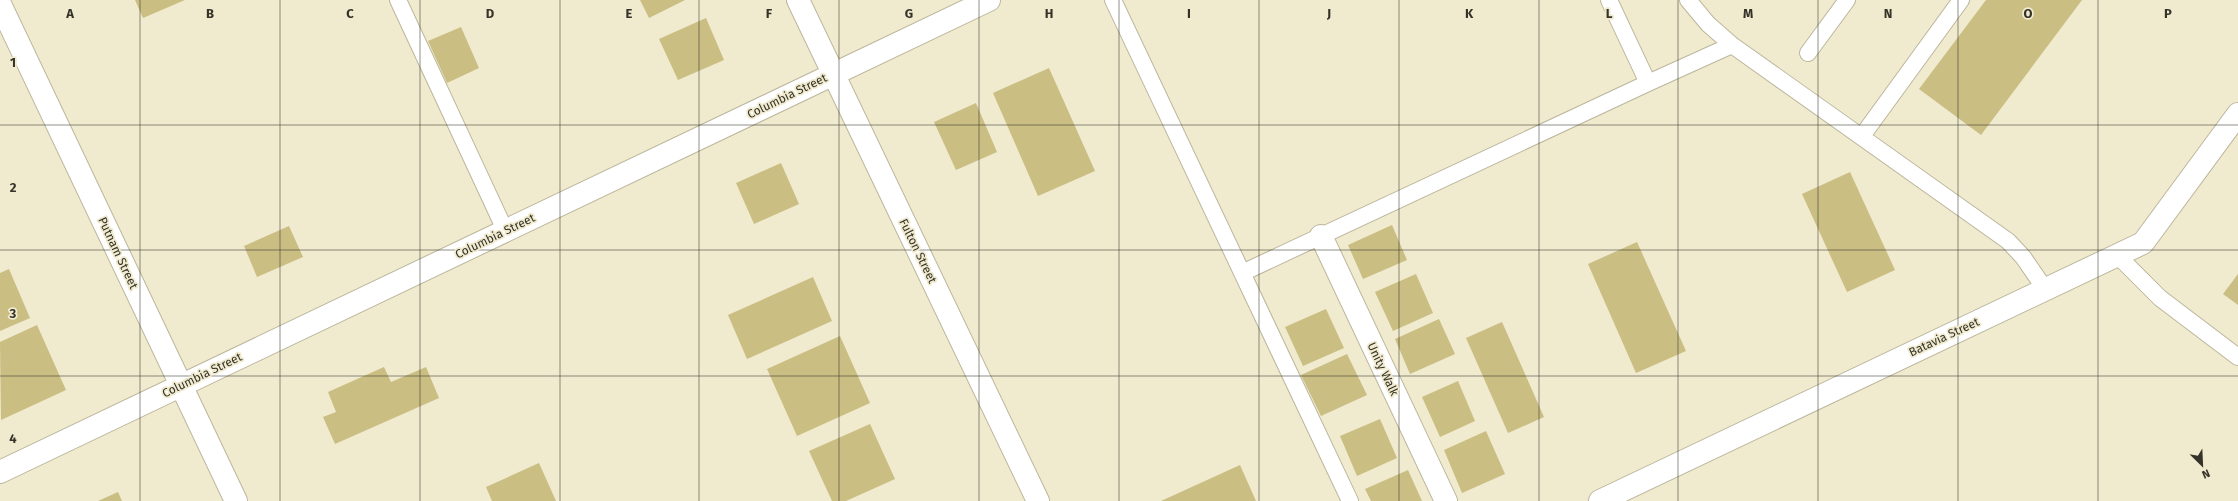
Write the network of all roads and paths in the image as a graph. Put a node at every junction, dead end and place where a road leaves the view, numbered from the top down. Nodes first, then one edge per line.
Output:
1 (398, 0) edge
2 (798, 0) edge
3 (989, 0) edge
4 (1113, 0) edge
5 (1609, 0) edge
6 (1688, 0) edge
7 (1847, 0) edge
8 (1961, 0) edge
9 (0, 4) edge
10 (1732, 45) junction
11 (1808, 53) dead end
12 (833, 74) junction
13 (1648, 83) junction
14 (2238, 114) edge
15 (1862, 136) junction
16 (506, 230) junction
17 (1321, 236) junction
18 (2117, 255) junction
19 (1242, 273) junction
20 (2046, 289) junction
21 (2238, 357) edge
22 (181, 386) junction
23 (0, 472) edge
24 (236, 501) edge
25 (1038, 501) edge
26 (1350, 501) edge
27 (1446, 501) edge
28 (1600, 501) edge

1 - 16 lane
2 - 12 street, Fulton Street
3 - 12 street, Columbia Street
4 - 19 lane
5 - 13 lane
6 - 10 lane
7 - 11 lane
8 - 15 lane
9 - 22 street, Putnam Street
10 - 13 lane
10 - 15 lane
12 - 16 street, Columbia Street
12 - 25 street, Fulton Street
13 - 17 lane
14 - 18 street, Batavia Street
15 - 20 lane
16 - 22 street, Columbia Street
17 - 19 lane
17 - 27 street, Unity Walk
18 - 20 street, Batavia Street
18 - 21 lane
19 - 26 lane
20 - 28 street, Batavia Street
22 - 23 street, Columbia Street
22 - 24 street, Putnam Street

